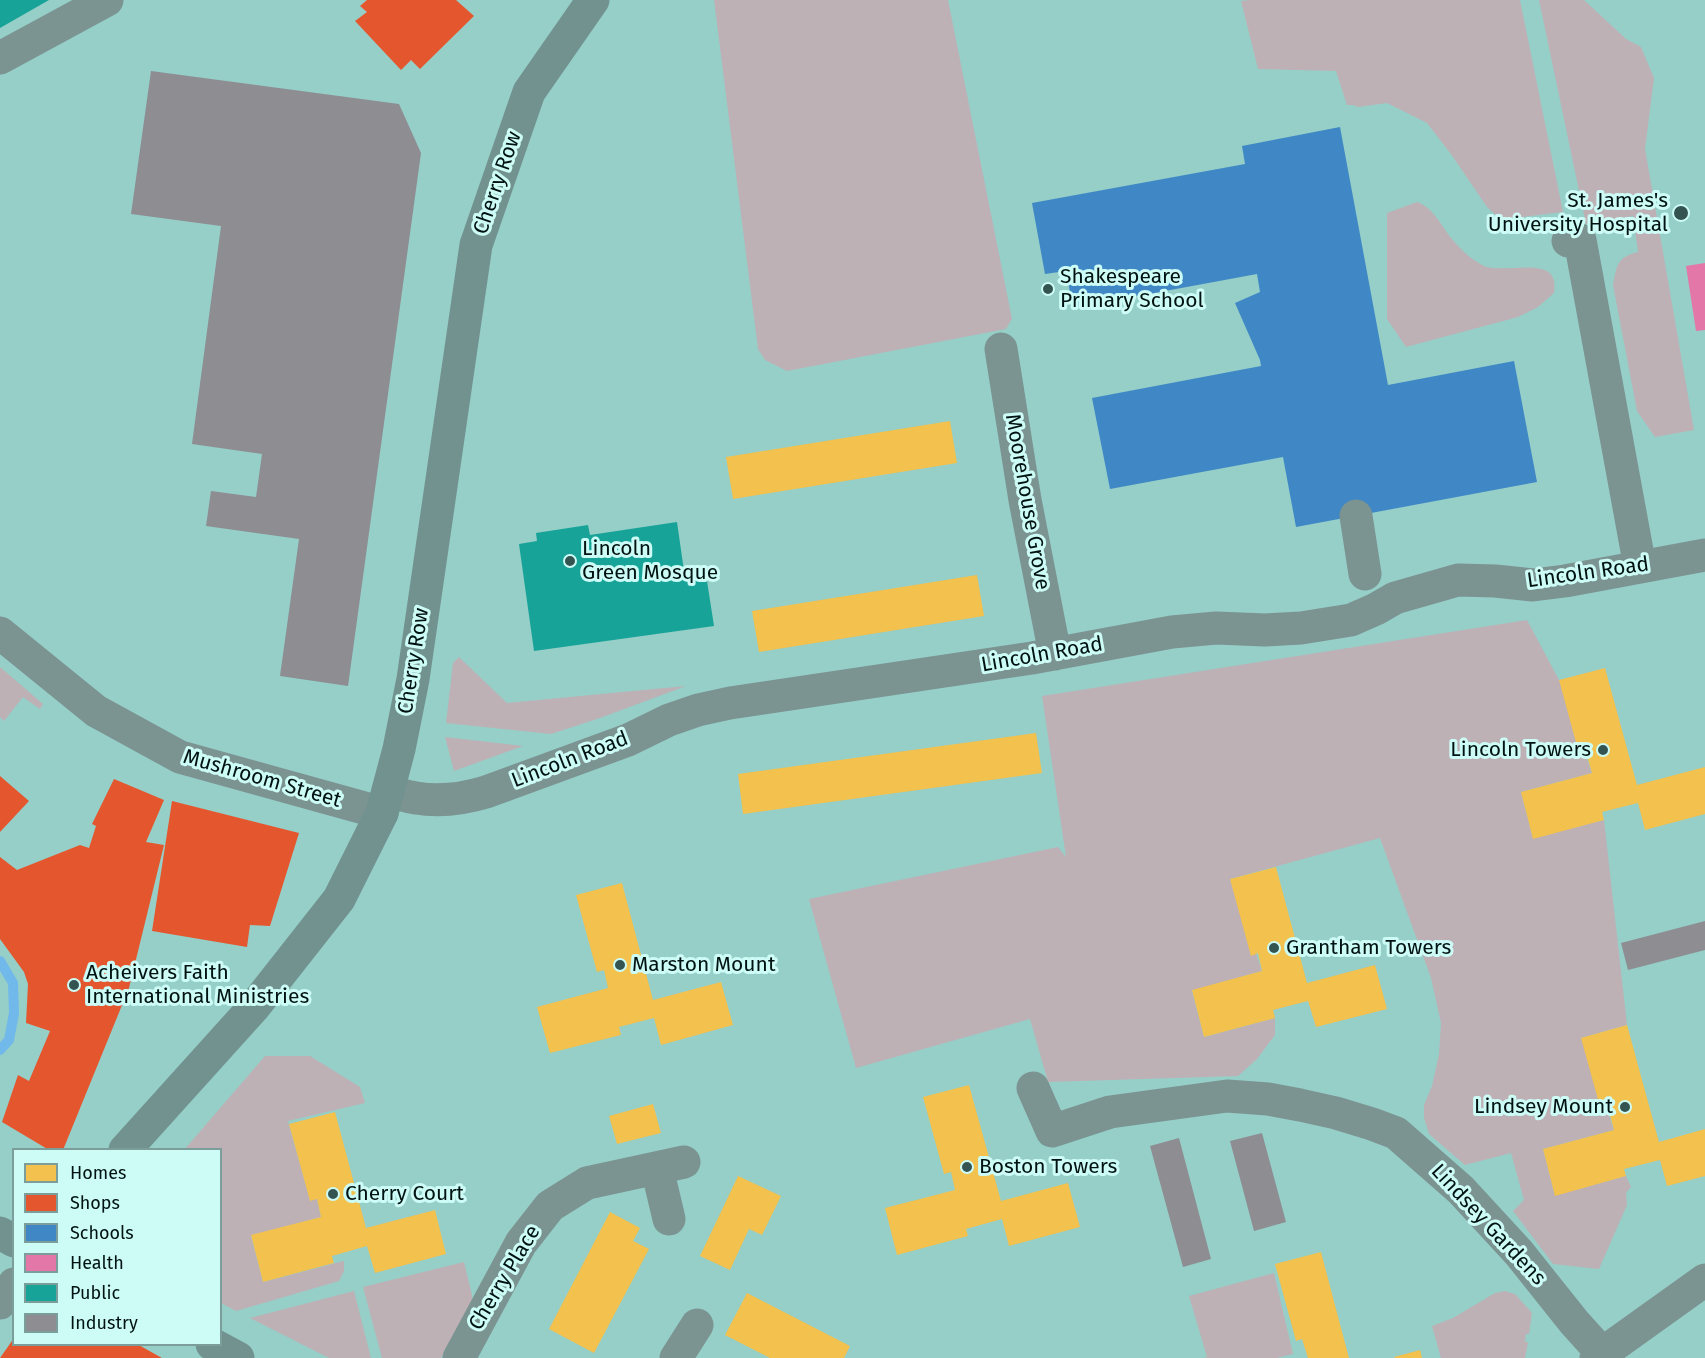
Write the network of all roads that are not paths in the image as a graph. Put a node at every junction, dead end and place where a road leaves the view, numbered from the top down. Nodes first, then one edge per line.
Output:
1 (107, 0) edge
2 (593, 0) edge
3 (0, 58) edge
4 (1576, 235) dead end
5 (1001, 349) dead end
6 (1356, 516) dead end
7 (1705, 555) edge
8 (1640, 567) junction
9 (1365, 574) dead end
10 (0, 633) edge
11 (1055, 654) junction
12 (385, 802) junction
13 (1032, 1088) dead end
14 (126, 1148) edge
15 (669, 1219) dead end
16 (1705, 1280) edge
17 (12, 1287) edge
18 (0, 1303) edge
19 (697, 1325) dead end
20 (216, 1346) edge
21 (1599, 1355) edge
22 (238, 1358) edge
23 (459, 1358) edge
24 (676, 1358) edge

1 - 3 street
2 - 12 street, Cherry Row
4 - 8 street
5 - 11 street, Moorehouse Grove
6 - 9 street
7 - 8 street, Lincoln Road
8 - 11 street, Lincoln Road
10 - 12 street, Mushroom Street
11 - 12 street, Lincoln Road
12 - 14 street, Cherry Row
13 - 21 street, Lindsey Gardens
15 - 23 street, Cherry Place
16 - 21 street
17 - 18 street
19 - 24 street
20 - 22 street

